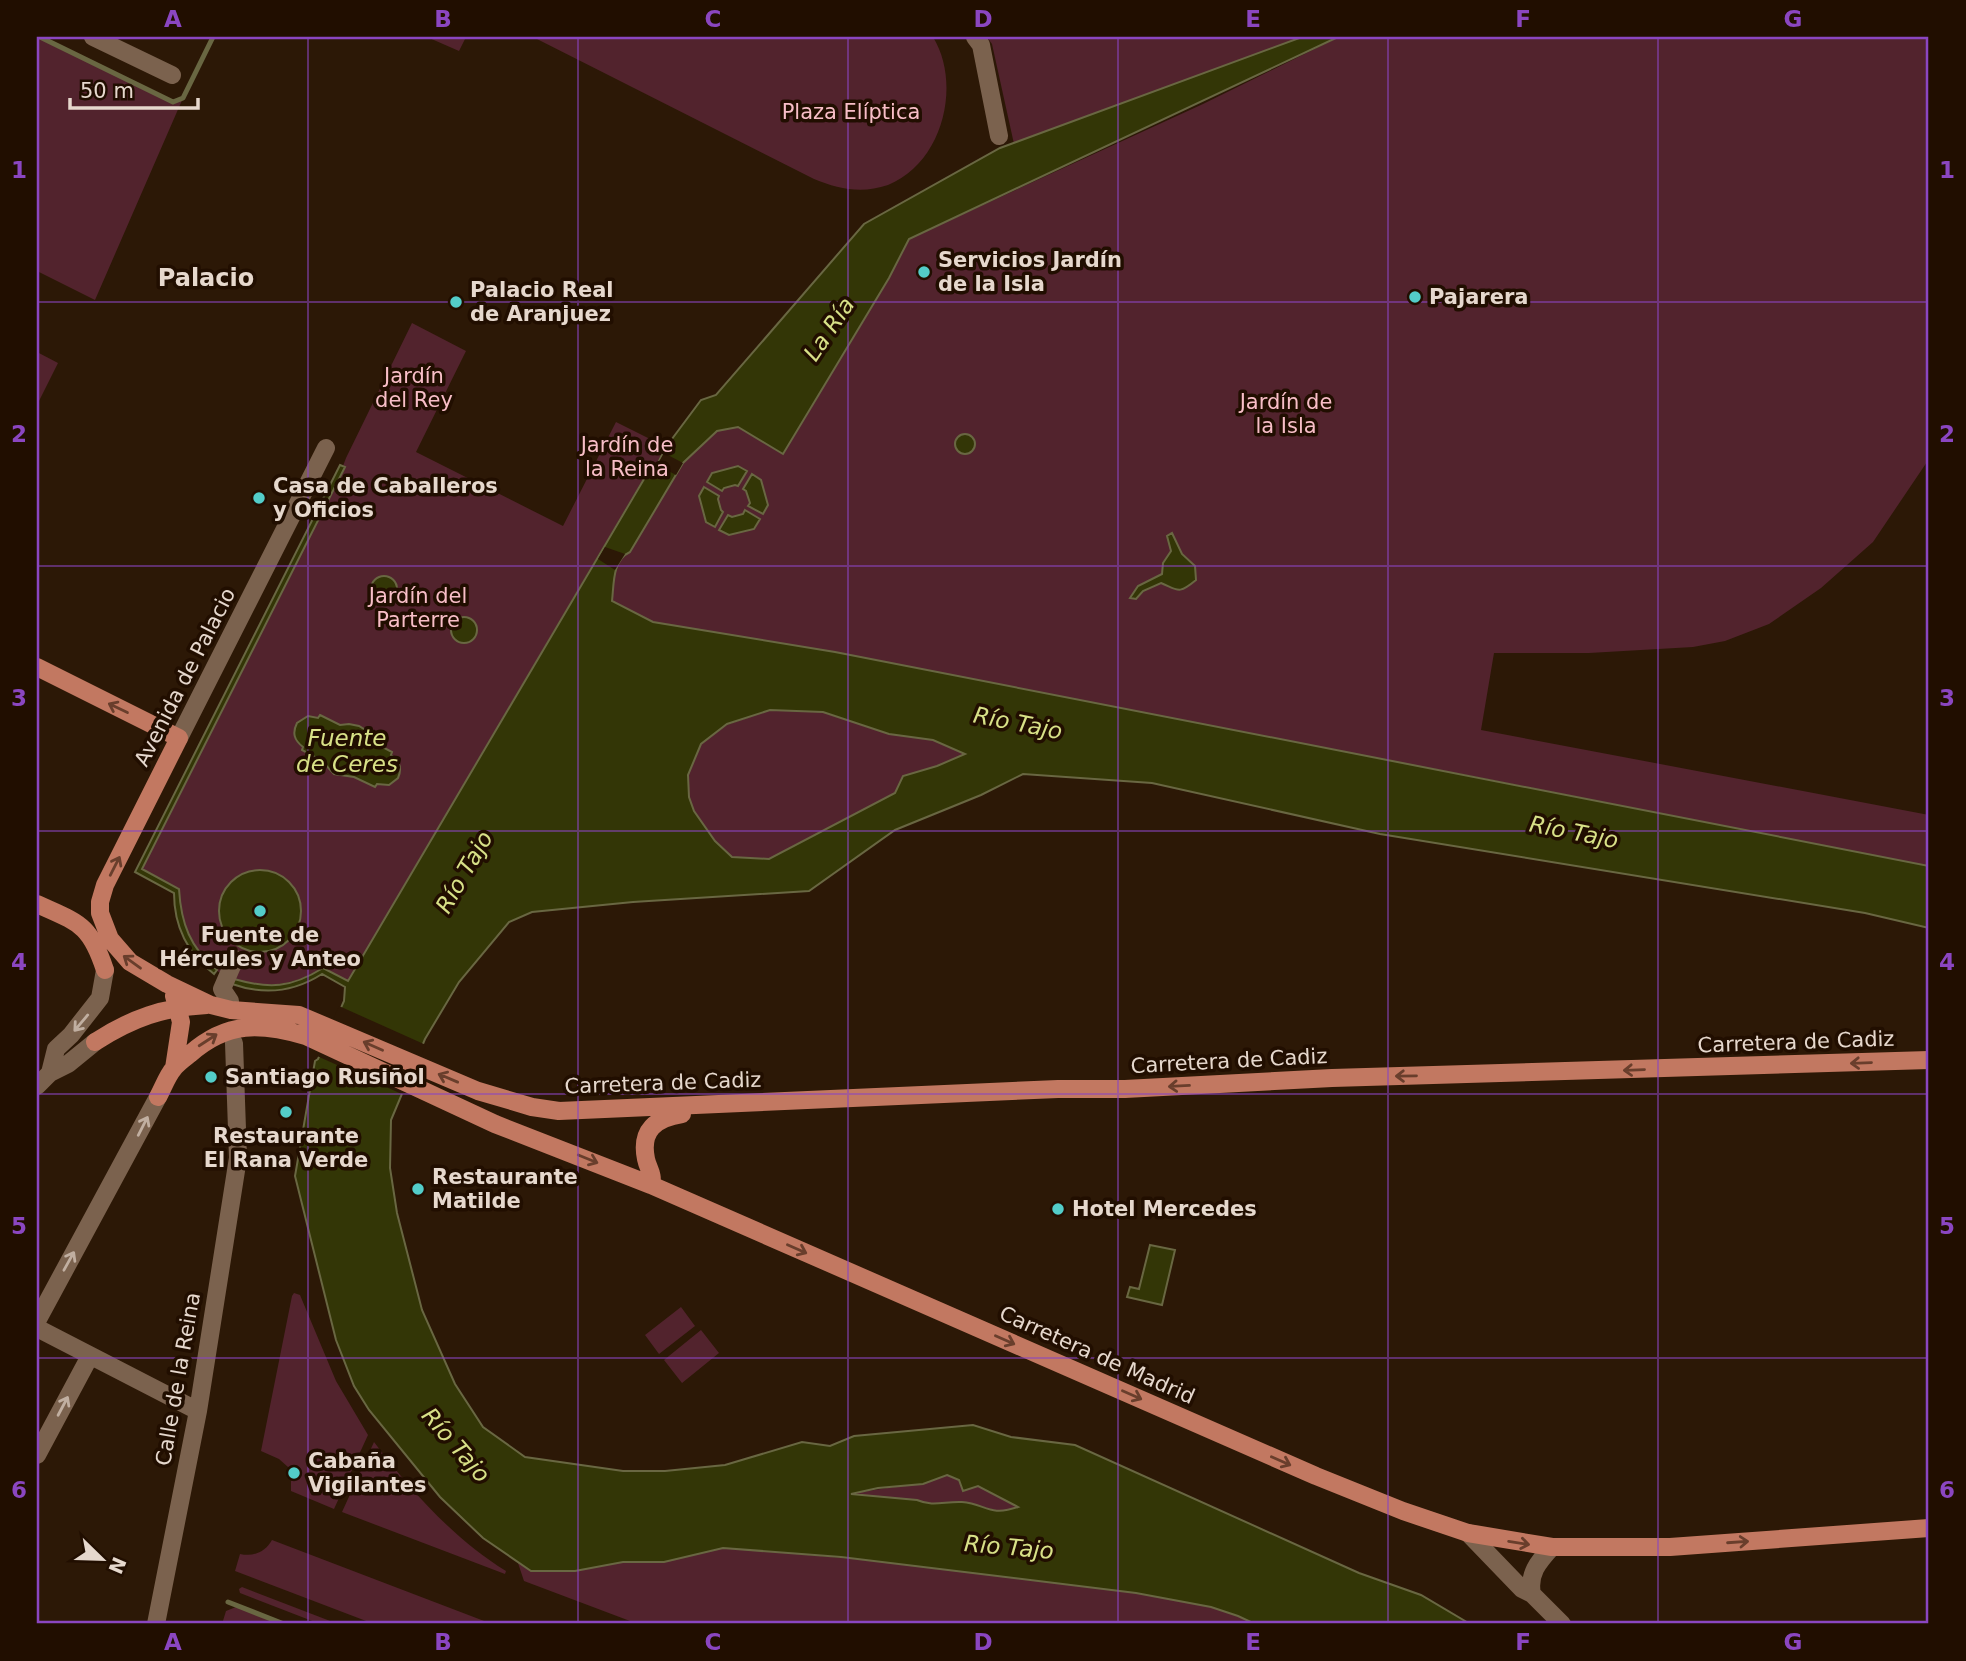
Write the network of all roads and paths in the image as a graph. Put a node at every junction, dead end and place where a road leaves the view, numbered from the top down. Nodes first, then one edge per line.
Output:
1 (93, 37) edge
2 (983, 39) edge
3 (172, 75) dead end
4 (999, 136) dead end
5 (326, 448) dead end
6 (37, 667) edge
7 (179, 738) junction
8 (100, 902) junction
9 (37, 904) edge
10 (79, 923) junction
11 (99, 934) junction
12 (235, 959) dead end
13 (105, 970) joint
14 (167, 984) junction
15 (211, 1005) junction
16 (230, 1005) junction
17 (178, 1007) junction
18 (326, 1035) junction
19 (95, 1042) joint
20 (234, 1043) dead end
21 (1929, 1060) edge
22 (174, 1068) junction
23 (413, 1074) junction
24 (43, 1079) edge
25 (158, 1097) joint
26 (699, 1104) junction
27 (651, 1185) junction
28 (37, 1321) edge
29 (37, 1328) edge
30 (90, 1356) junction
31 (198, 1411) junction
32 (37, 1455) edge
33 (1929, 1528) edge
34 (1468, 1533) junction
35 (1552, 1548) junction
36 (1532, 1594) junction
37 (156, 1624) edge
38 (1562, 1624) edge

1 - 3 street
2 - 4 street
5 - 7 street, Avenida de Palacio
7 -> 6 main road
8 -> 7 main road, Avenida de Palacio
8 - 10 main road
8 - 11 main road
9 - 10 main road
10 - 11 main road
11 - 13 main road
14 -> 11 main road
12 - 16 street
13 -> 24 street
14 - 15 main road
14 - 17 main road
15 - 16 main road
15 - 17 main road
16 - 18 main road
17 - 19 main road
17 - 22 main road
22 -> 18 main road
18 - 23 main road
19 - 24 street
20 - 31 street, Calle de la Reina
21 -> 26 main road, Carretera de Cadiz
22 - 25 main road
26 -> 23 main road, Carretera de Cadiz
23 -> 27 main road, Carretera de Madrid
28 -> 25 street
26 - 27 main road
27 -> 34 main road, Carretera de Madrid
29 - 30 street
30 - 31 street
32 -> 30 street
31 - 37 street, Calle de la Reina
35 -> 33 main road, Carretera de Madrid
34 -> 35 main road, Carretera de Madrid
34 - 36 street
35 - 36 street
36 - 38 street

